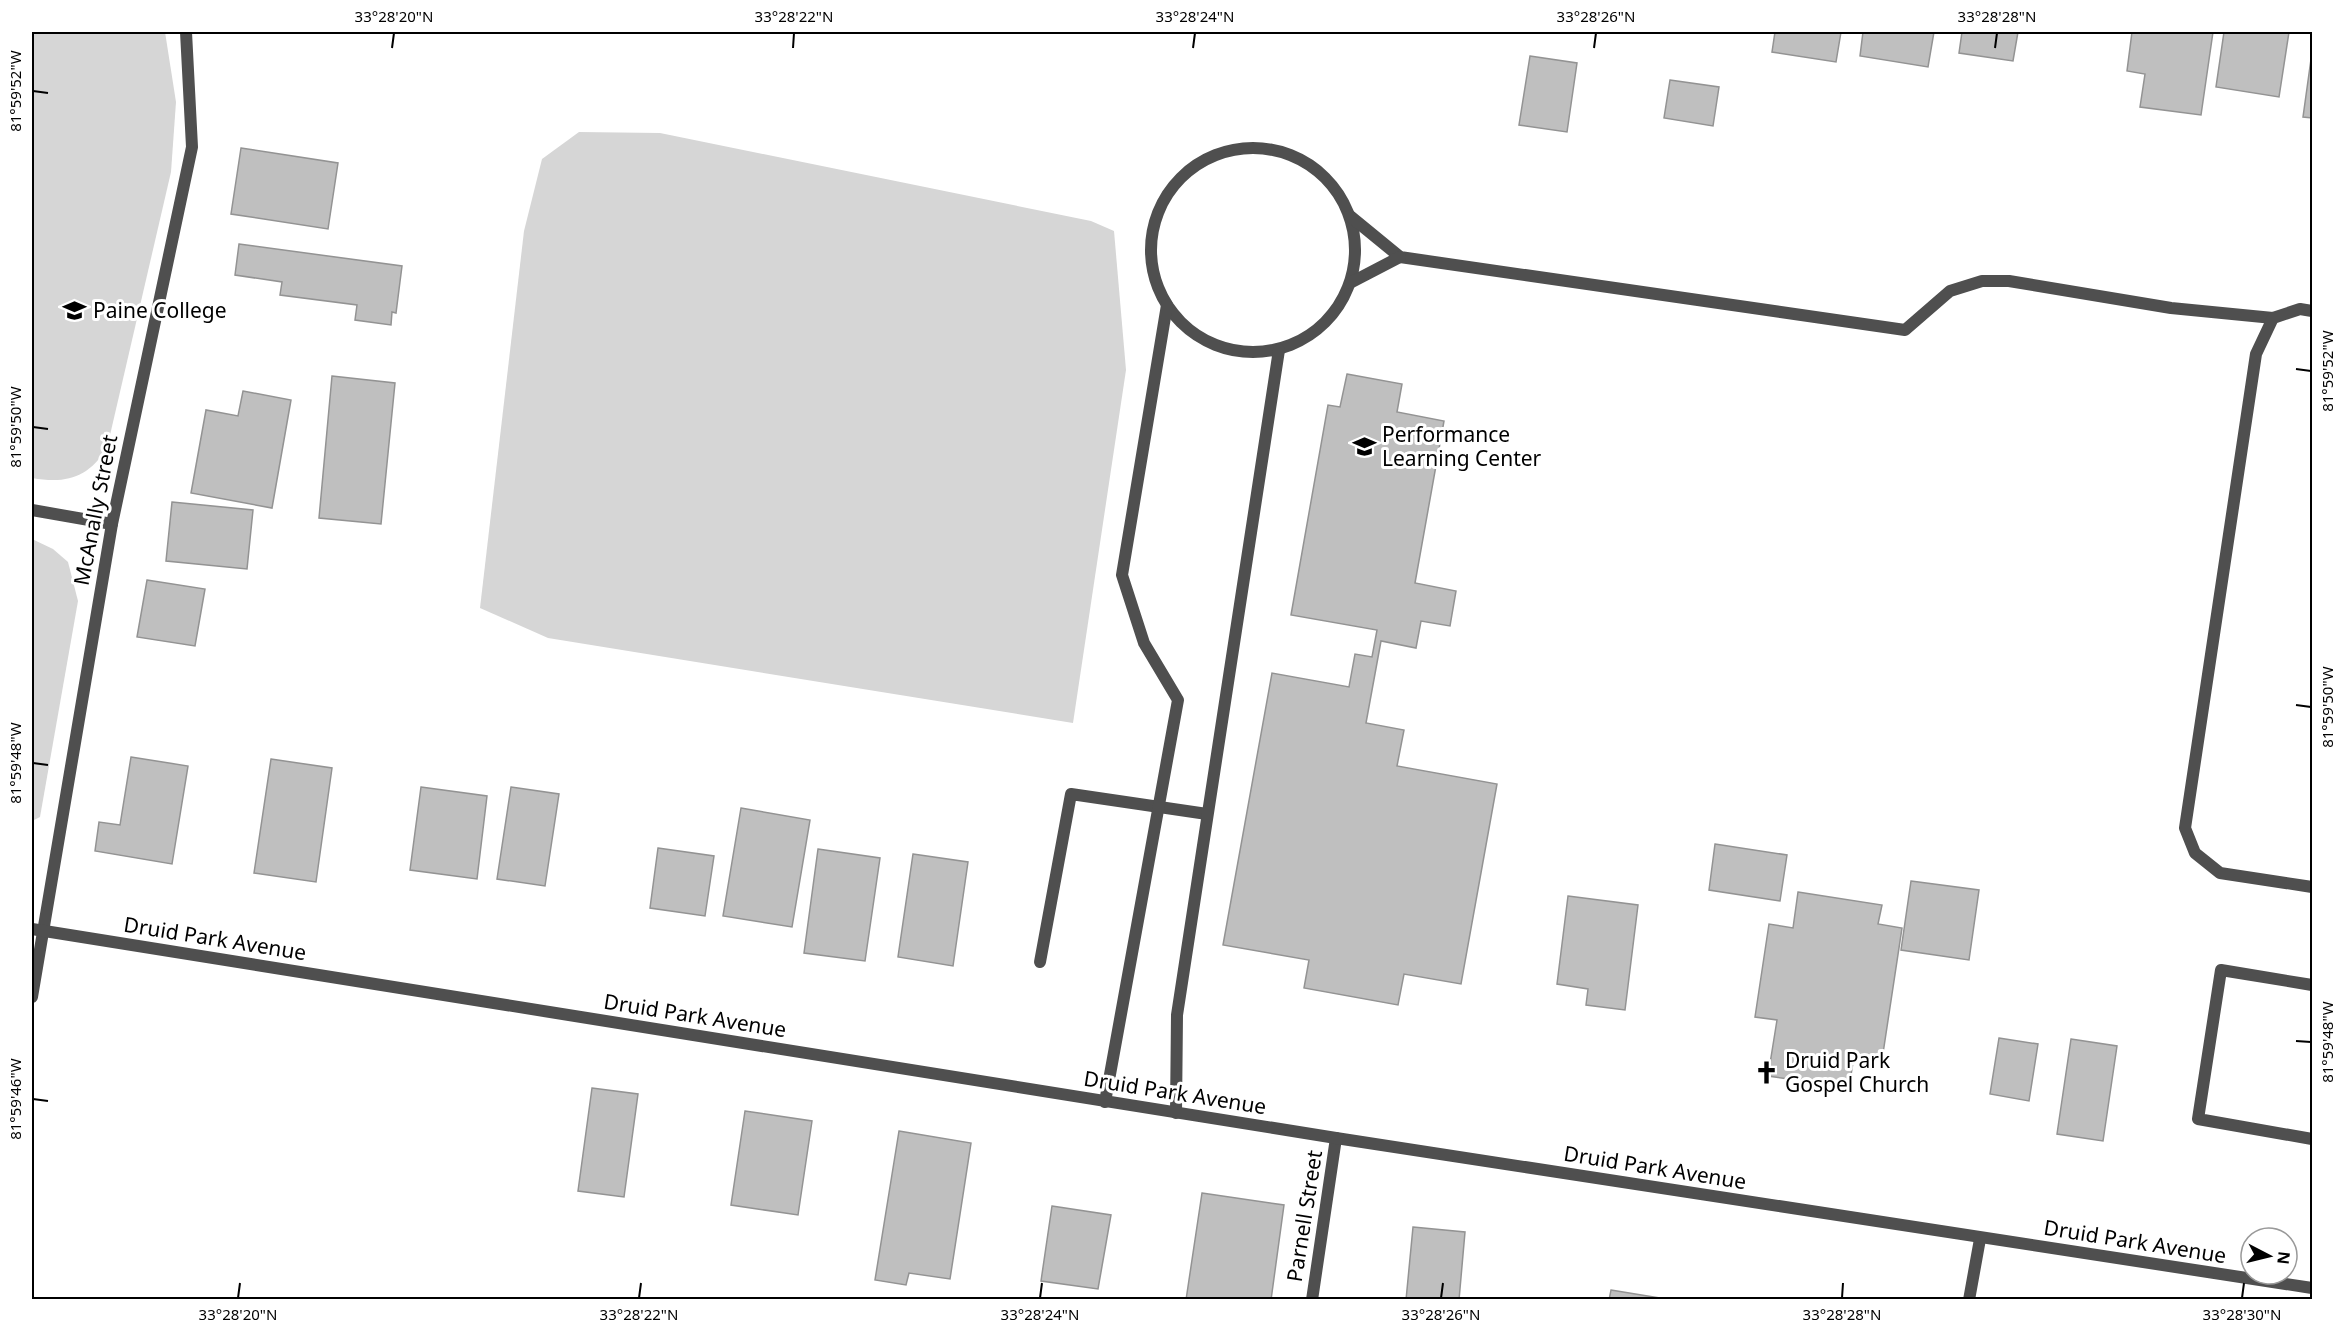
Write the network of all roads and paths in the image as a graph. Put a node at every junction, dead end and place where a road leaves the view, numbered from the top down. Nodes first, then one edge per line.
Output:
1 (186, 32) edge
2 (1350, 216) junction
3 (1400, 257) junction
4 (1350, 283) junction
5 (1167, 305) junction
6 (2313, 311) edge
7 (2272, 318) junction
8 (1279, 350) junction
9 (32, 510) edge
10 (112, 524) junction
11 (1158, 808) junction
12 (1207, 814) junction
13 (2313, 887) edge
14 (37, 930) edge
15 (1040, 962) dead end
16 (2313, 985) edge
17 (32, 998) edge
18 (1105, 1102) junction
19 (1176, 1113) junction
20 (1336, 1138) junction
21 (2313, 1139) edge
22 (1980, 1239) junction
23 (2313, 1288) edge
24 (1312, 1299) edge
25 (1970, 1299) edge

1 - 10 street, McAnally Street
2 - 3 street
2 - 4 street
2 - 5 street
3 - 4 street
3 - 7 street
4 - 8 street
5 - 8 street
5 - 11 street
6 - 7 street
7 - 13 street
8 - 12 street
9 - 10 street
10 - 14 street, McAnally Street
11 - 12 street
11 - 15 street
11 - 18 street
12 - 19 street
14 - 17 street, McAnally Street
14 - 18 street, Druid Park Avenue
16 - 21 street
18 - 19 street, Druid Park Avenue
19 - 20 street, Druid Park Avenue
20 - 22 street, Druid Park Avenue
20 - 24 street, Parnell Street
22 - 23 street, Druid Park Avenue
22 - 25 street

